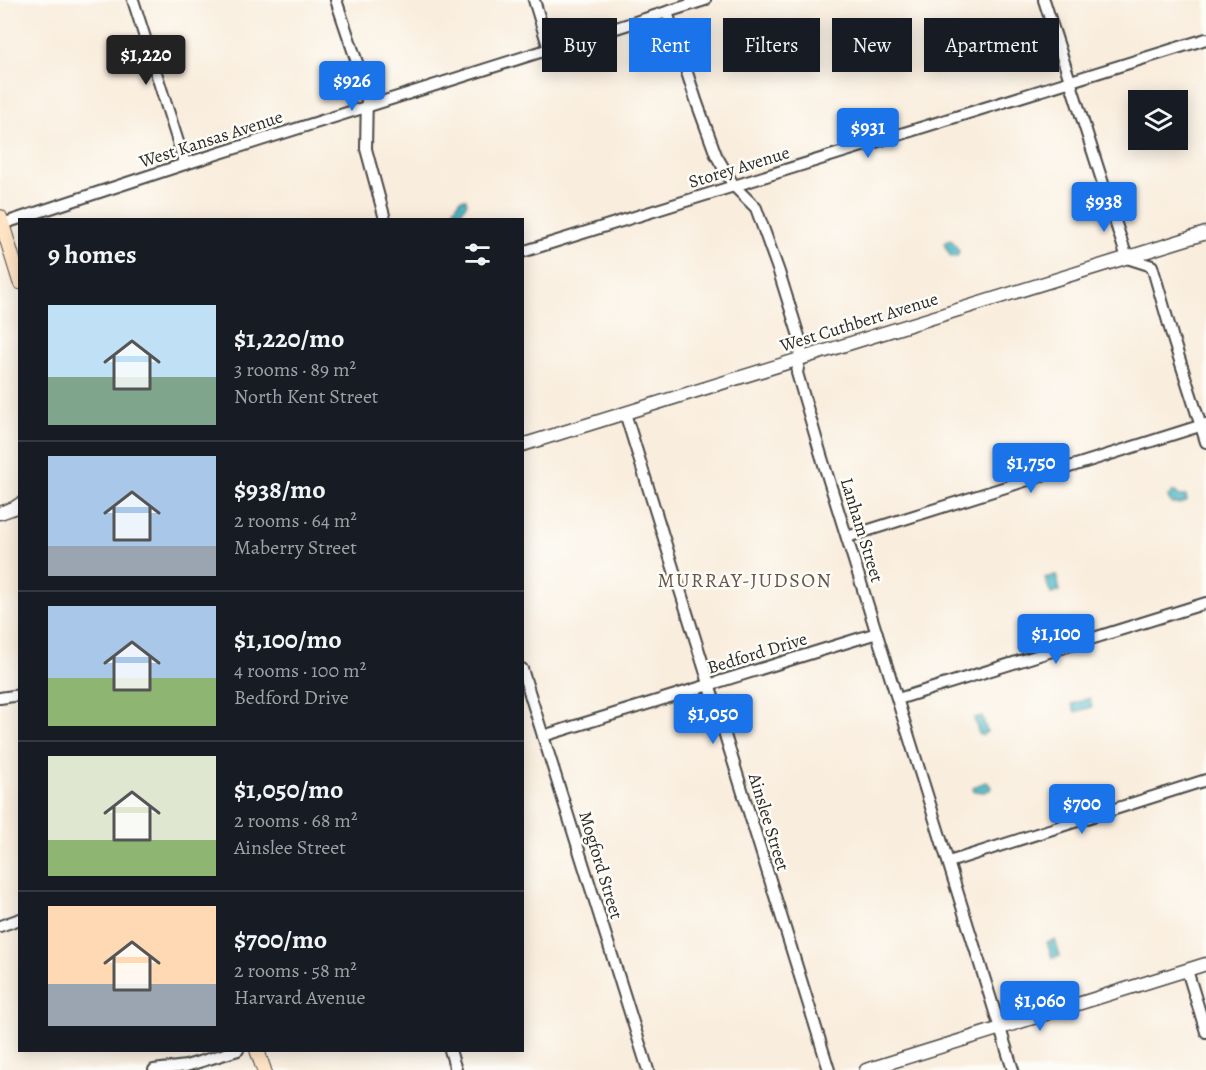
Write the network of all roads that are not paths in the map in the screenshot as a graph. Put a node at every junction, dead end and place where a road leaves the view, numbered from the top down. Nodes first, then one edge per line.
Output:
1 (134, 0) edge
2 (336, 0) edge
3 (534, 0) edge
4 (705, 0) edge
5 (1044, 0) edge
6 (667, 12) junction
7 (542, 26) edge
8 (617, 28) edge
9 (1206, 39) edge
10 (542, 51) edge
11 (1071, 81) junction
12 (366, 108) junction
13 (185, 164) junction
14 (735, 186) junction
15 (385, 218) edge
16 (1, 221) edge
17 (1206, 233) edge
18 (524, 251) edge
19 (1127, 258) junction
20 (18, 276) edge
21 (800, 359) junction
22 (625, 412) junction
23 (1203, 425) edge
24 (1206, 441) edge
25 (524, 444) edge
26 (18, 507) edge
27 (0, 513) edge
28 (847, 537) junction
29 (1206, 603) edge
30 (877, 633) junction
31 (524, 675) edge
32 (709, 685) junction
33 (18, 695) edge
34 (0, 698) edge
35 (898, 699) junction
36 (543, 736) junction
37 (1206, 780) edge
38 (949, 862) junction
39 (18, 920) edge
40 (0, 926) edge
41 (1206, 964) edge
42 (1187, 970) junction
43 (1001, 1028) junction
44 (1206, 1032) edge
45 (232, 1052) edge
46 (258, 1052) edge
47 (451, 1052) edge
48 (154, 1070) edge
49 (264, 1070) edge
50 (456, 1070) edge
51 (648, 1070) edge
52 (829, 1070) edge
53 (866, 1070) edge
54 (1013, 1070) edge

1 - 13 street
2 - 12 street
3 - 7 street
4 - 6 street, West Kansas Avenue
5 - 11 street
6 - 8 street, West Kansas Avenue
6 - 14 street, Lanham Street
9 - 11 street, Storey Avenue
10 - 12 street, West Kansas Avenue
11 - 14 street, Storey Avenue
11 - 19 street
12 - 13 street, West Kansas Avenue
12 - 15 street
13 - 16 street, West Kansas Avenue
14 - 18 street, Storey Avenue
14 - 21 street, Lanham Street
16 - 20 main road
17 - 19 street, West Cuthbert Avenue
19 - 21 street, West Cuthbert Avenue
19 - 23 street
21 - 22 street, West Cuthbert Avenue
21 - 28 street, Lanham Street
22 - 25 street, West Cuthbert Avenue
22 - 32 street, Ainslee Street
23 - 24 street
23 - 28 street
26 - 27 street
28 - 30 street, Lanham Street
29 - 35 street
30 - 32 street, Bedford Drive
30 - 35 street, Lanham Street
31 - 36 street, Mogford Street
32 - 36 street, Bedford Drive
32 - 52 street, Ainslee Street
33 - 34 street
35 - 38 street, Lanham Street
36 - 51 street, Mogford Street
37 - 38 street
38 - 43 street, Lanham Street
39 - 40 street
41 - 42 street
42 - 43 street
42 - 44 street
43 - 53 street
43 - 54 street, Lanham Street
45 - 48 street
46 - 49 main road
47 - 50 street

